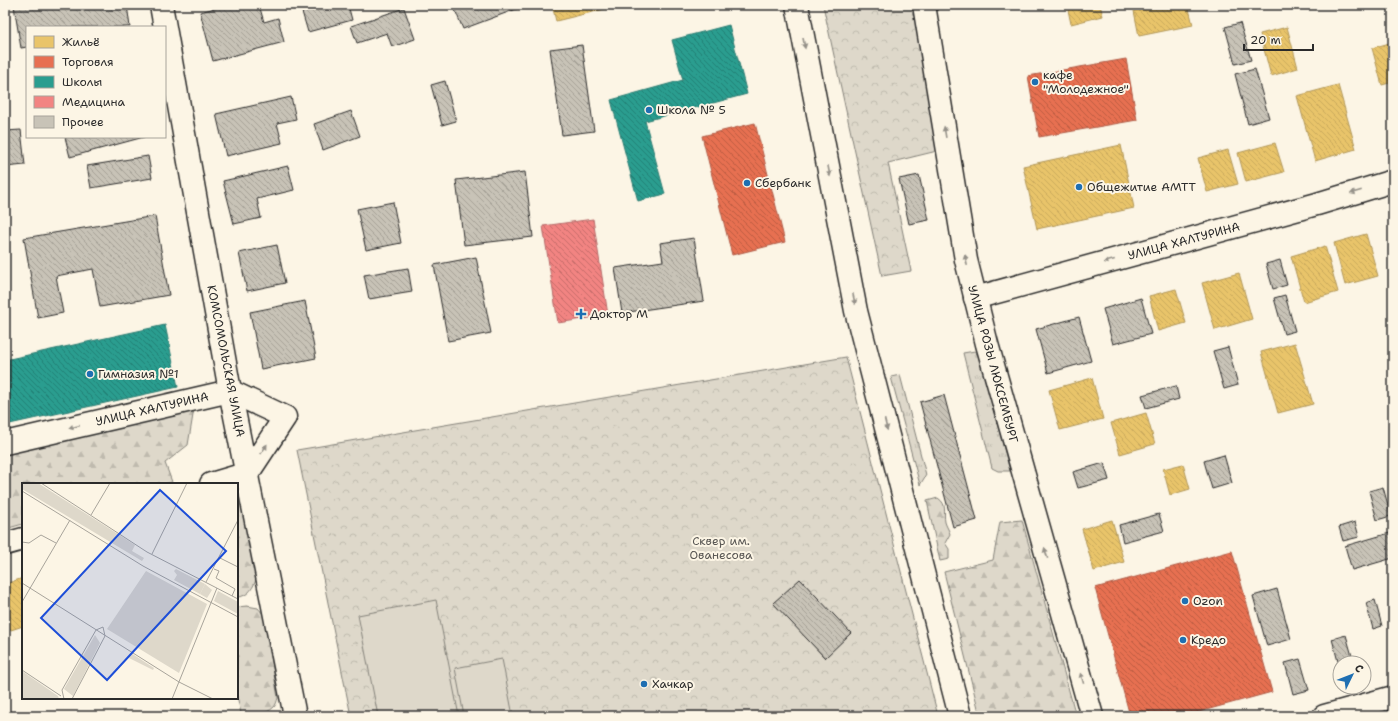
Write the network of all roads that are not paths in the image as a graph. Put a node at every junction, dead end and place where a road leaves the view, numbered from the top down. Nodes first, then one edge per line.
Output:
1 (161, 5) edge
2 (797, 5) edge
3 (924, 5) edge
4 (165, 26) edge
5 (166, 33) edge
6 (1393, 181) edge
7 (975, 298) junction
8 (230, 391) junction
9 (5, 443) edge
10 (248, 474) junction
11 (215, 483) edge
12 (22, 539) edge
13 (5, 544) edge
14 (1393, 697) edge
15 (295, 716) edge
16 (960, 716) edge
17 (1092, 716) edge
18 (1324, 716) edge

1 - 4 main road, КОМСОМОЛЬСКАЯ УЛИЦА
2 -> 16 main road
7 -> 3 main road, УЛИЦА РОЗЫ ЛЮКСЕМБУРГ
5 - 8 main road, КОМСОМОЛЬСКАЯ УЛИЦА
6 -> 7 main road, УЛИЦА ХАЛТУРИНА
17 -> 7 main road, УЛИЦА РОЗЫ ЛЮКСЕМБУРГ
8 -> 9 main road, УЛИЦА ХАЛТУРИНА
8 - 10 main road, КОМСОМОЛЬСКАЯ УЛИЦА
10 -> 8 main road
10 - 11 main road
10 - 15 main road, КОМСОМОЛЬСКАЯ УЛИЦА
12 - 13 main road
14 - 18 main road

